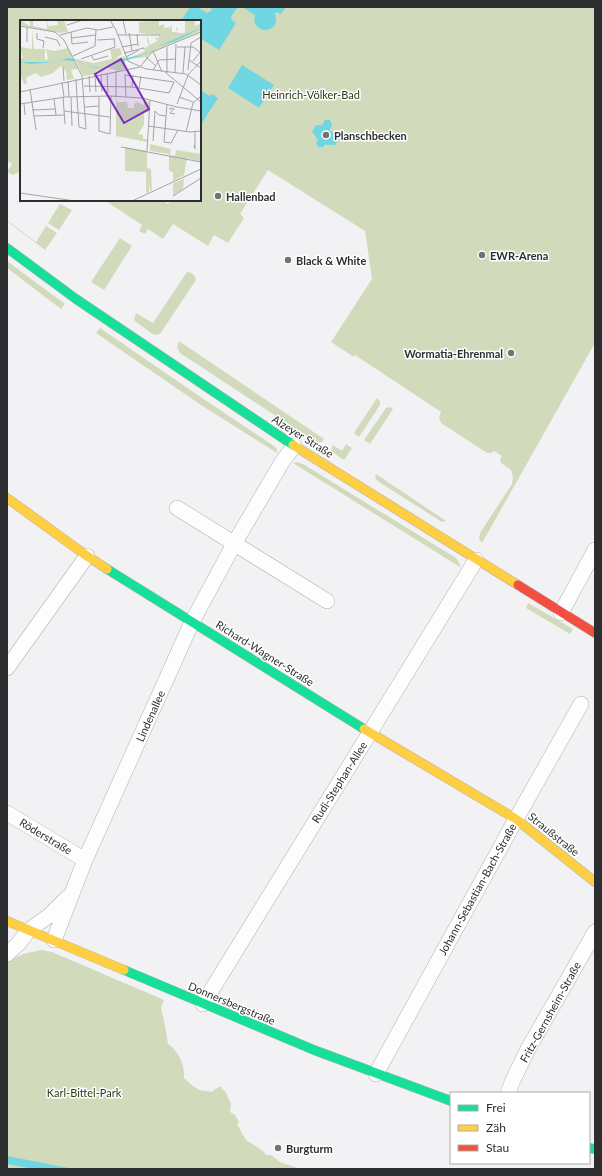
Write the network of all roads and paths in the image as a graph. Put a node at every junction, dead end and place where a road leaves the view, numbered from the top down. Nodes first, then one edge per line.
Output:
1 (7, 248) edge
2 (294, 446) junction
3 (7, 498) edge
4 (177, 508) dead end
5 (234, 544) junction
6 (595, 550) edge
7 (87, 556) junction
8 (476, 560) junction
9 (327, 601) dead end
10 (561, 613) junction
11 (192, 622) junction
12 (595, 633) edge
13 (7, 668) edge
14 (581, 704) dead end
15 (370, 732) junction
16 (7, 813) edge
17 (516, 819) junction
18 (85, 860) junction
19 (595, 882) edge
20 (72, 892) junction
21 (7, 921) edge
22 (29, 930) junction
23 (595, 932) edge
24 (54, 940) junction
25 (7, 954) edge
26 (203, 1004) junction
27 (376, 1074) junction
28 (508, 1092) edge
29 (450, 1101) edge

1 - 2 street, Alzeyer Straße
2 - 5 street, Lindenallee
2 - 8 street, Alzeyer Straße
3 - 7 street, Richard-Wagner-Straße
4 - 5 street
5 - 9 street
5 - 11 street, Lindenallee
6 - 10 street
7 - 11 street, Richard-Wagner-Straße
7 - 13 street
8 - 10 street, Alzeyer Straße
8 - 15 street, Rudi-Stephan-Allee
10 - 12 street, Alzeyer Straße
11 - 15 street, Richard-Wagner-Straße
11 - 18 street, Lindenallee
14 - 17 street, Johann-Sebastian-Bach-Straße
15 - 17 street, Richard-Wagner-Straße
15 - 26 street, Rudi-Stephan-Allee
16 - 18 street, Röderstraße
17 - 19 street, Straußstraße
17 - 27 street, Johann-Sebastian-Bach-Straße
18 - 20 street, Lindenallee
20 - 22 street, Lindenallee
20 - 24 street, Lindenallee
21 - 22 street, Donnersbergstraße
22 - 24 street, Donnersbergstraße
22 - 25 street, Lindenallee
23 - 28 street, Fritz-Gernsheim-Straße
24 - 26 street, Donnersbergstraße
26 - 27 street, Donnersbergstraße
27 - 29 street, Donnersbergstraße

